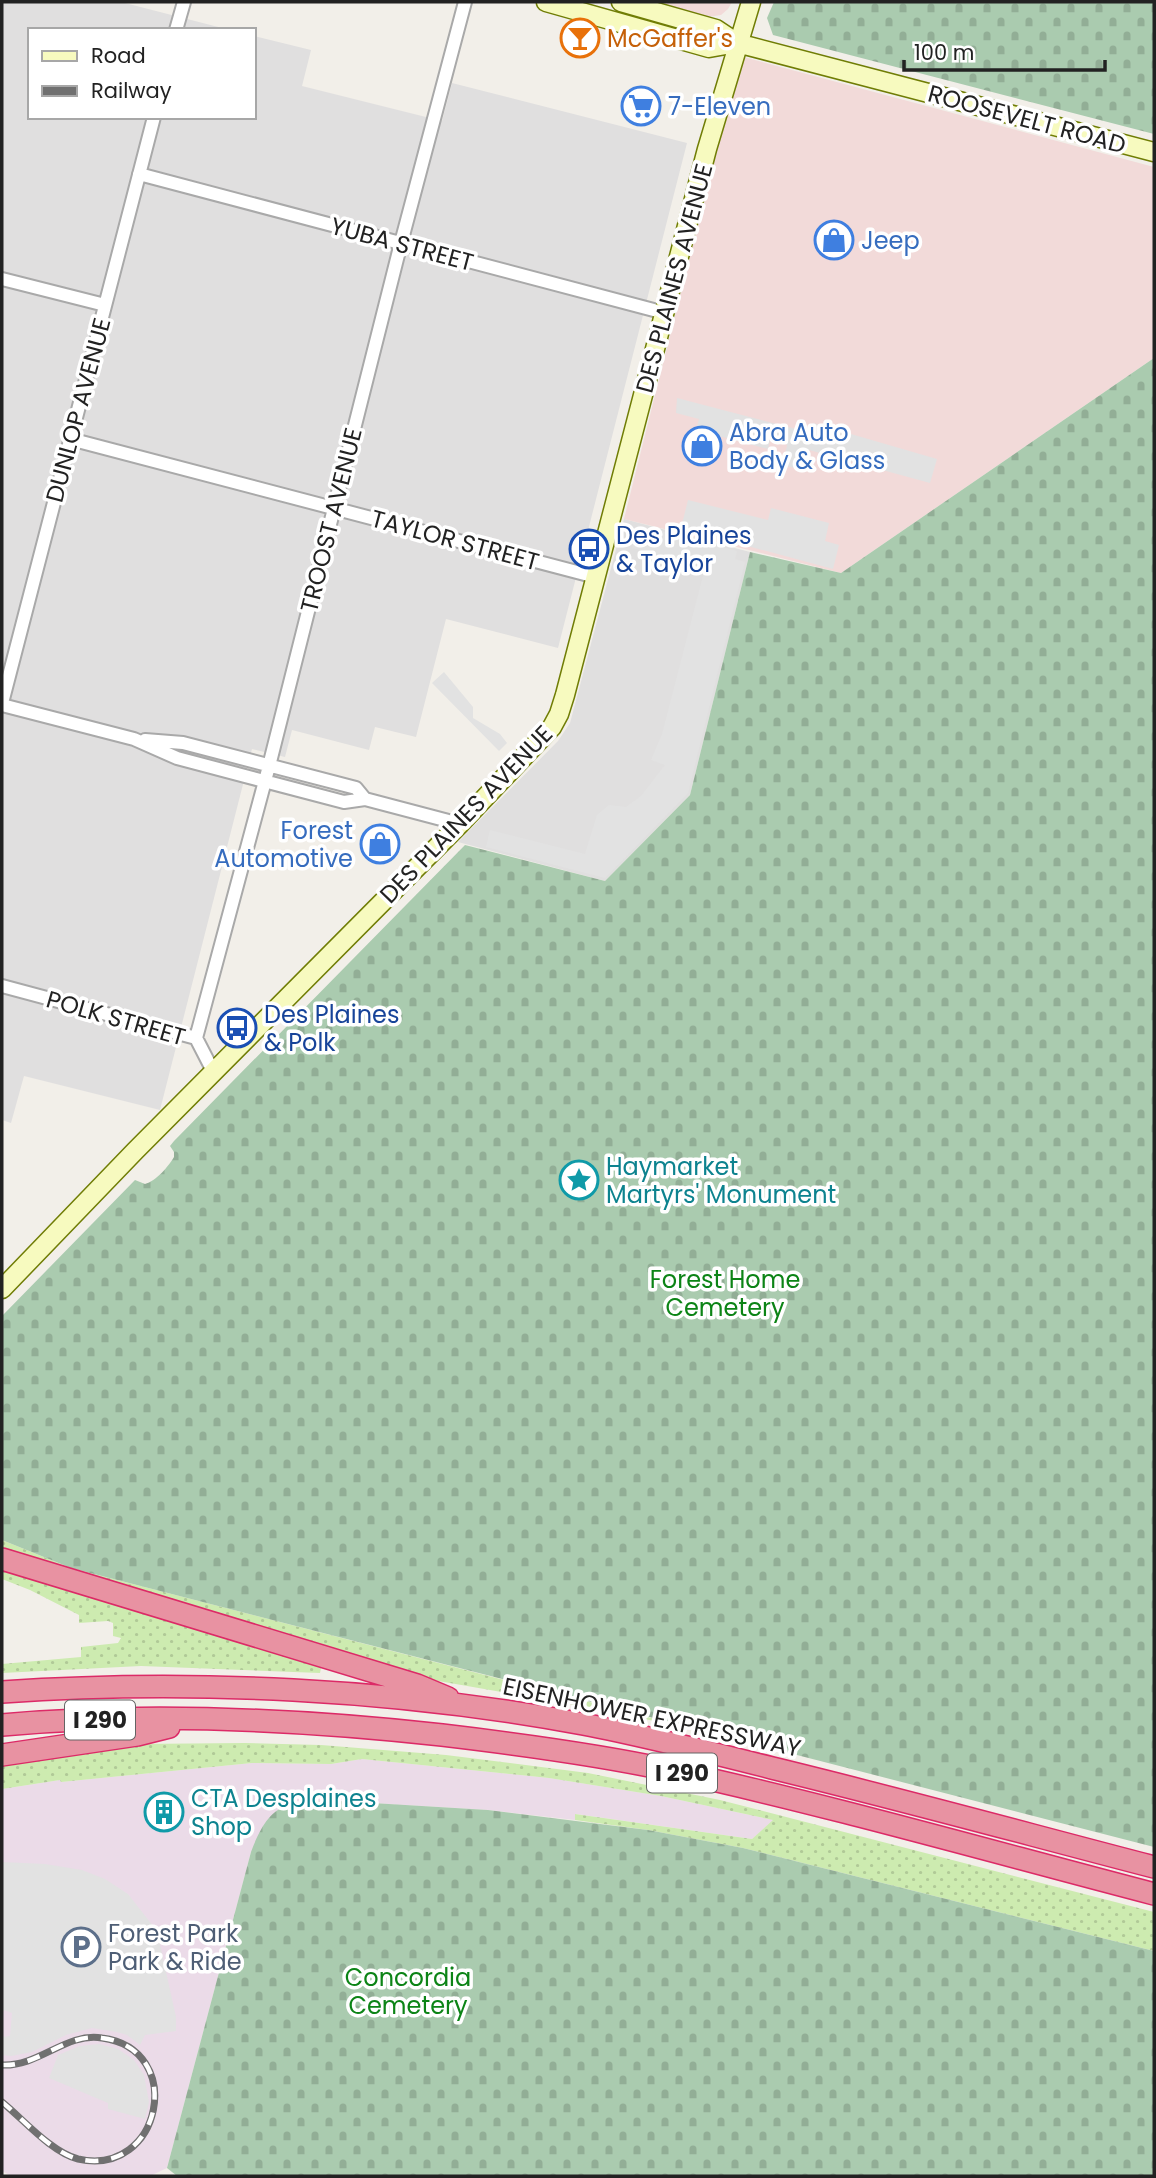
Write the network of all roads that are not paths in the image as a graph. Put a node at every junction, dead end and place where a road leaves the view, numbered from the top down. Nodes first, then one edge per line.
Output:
1 (184, 2) edge
2 (465, 2) edge
3 (546, 2) edge
4 (621, 2) edge
5 (751, 2) edge
6 (177, 28) edge
7 (737, 43) junction
8 (153, 119) edge
9 (1154, 152) edge
10 (139, 174) junction
11 (401, 243) junction
12 (2, 279) edge
13 (105, 305) junction
14 (664, 313) junction
15 (70, 439) junction
16 (334, 508) junction
17 (596, 577) junction
18 (2, 704) edge
19 (134, 739) junction
20 (269, 766) junction
21 (265, 781) junction
22 (365, 799) junction
23 (460, 824) junction
24 (2, 986) edge
25 (196, 1038) junction
26 (213, 1071) junction
27 (8, 1273) edge
28 (2, 1289) edge
29 (2, 1559) edge
30 (2, 1692) edge
31 (466, 1706) junction
32 (199, 1719) junction
33 (2, 1725) edge
34 (2, 1755) edge
35 (1154, 1867) edge
36 (1154, 1894) edge

1 - 6 street
2 - 11 street, TROOST AVENUE
3 - 7 main road, ROOSEVELT ROAD
4 - 7 main road, ROOSEVELT ROAD
5 - 7 main road, DES PLAINES AVENUE
7 - 9 main road, ROOSEVELT ROAD
7 - 14 main road, DES PLAINES AVENUE
8 - 10 street, DUNLOP AVENUE
10 - 11 street, YUBA STREET
10 - 13 street, DUNLOP AVENUE
11 - 14 street, YUBA STREET
11 - 16 street, TROOST AVENUE
12 - 13 street
13 - 15 street, DUNLOP AVENUE
14 - 17 main road, DES PLAINES AVENUE
15 - 16 street, TAYLOR STREET
15 - 18 street, DUNLOP AVENUE
16 - 17 street, TAYLOR STREET
16 - 20 street, TROOST AVENUE
17 - 23 main road, DES PLAINES AVENUE
18 - 19 street
19 - 20 street
19 - 21 street
20 - 21 street, TROOST AVENUE
20 - 22 street
21 - 22 street
21 - 25 street, TROOST AVENUE
22 - 23 street
23 - 26 main road, DES PLAINES AVENUE
24 - 25 street, POLK STREET
25 - 26 street, POLK STREET
26 - 27 main road, DES PLAINES AVENUE
27 - 28 main road, DES PLAINES AVENUE
29 - 31 highway
30 - 31 highway, EISENHOWER EXPRESSWAY / I 290
31 - 35 highway, EISENHOWER EXPRESSWAY / I 290
32 - 33 highway, EISENHOWER EXPRESSWAY / I 290
32 - 34 highway
32 - 36 highway, EISENHOWER EXPRESSWAY / I 290

